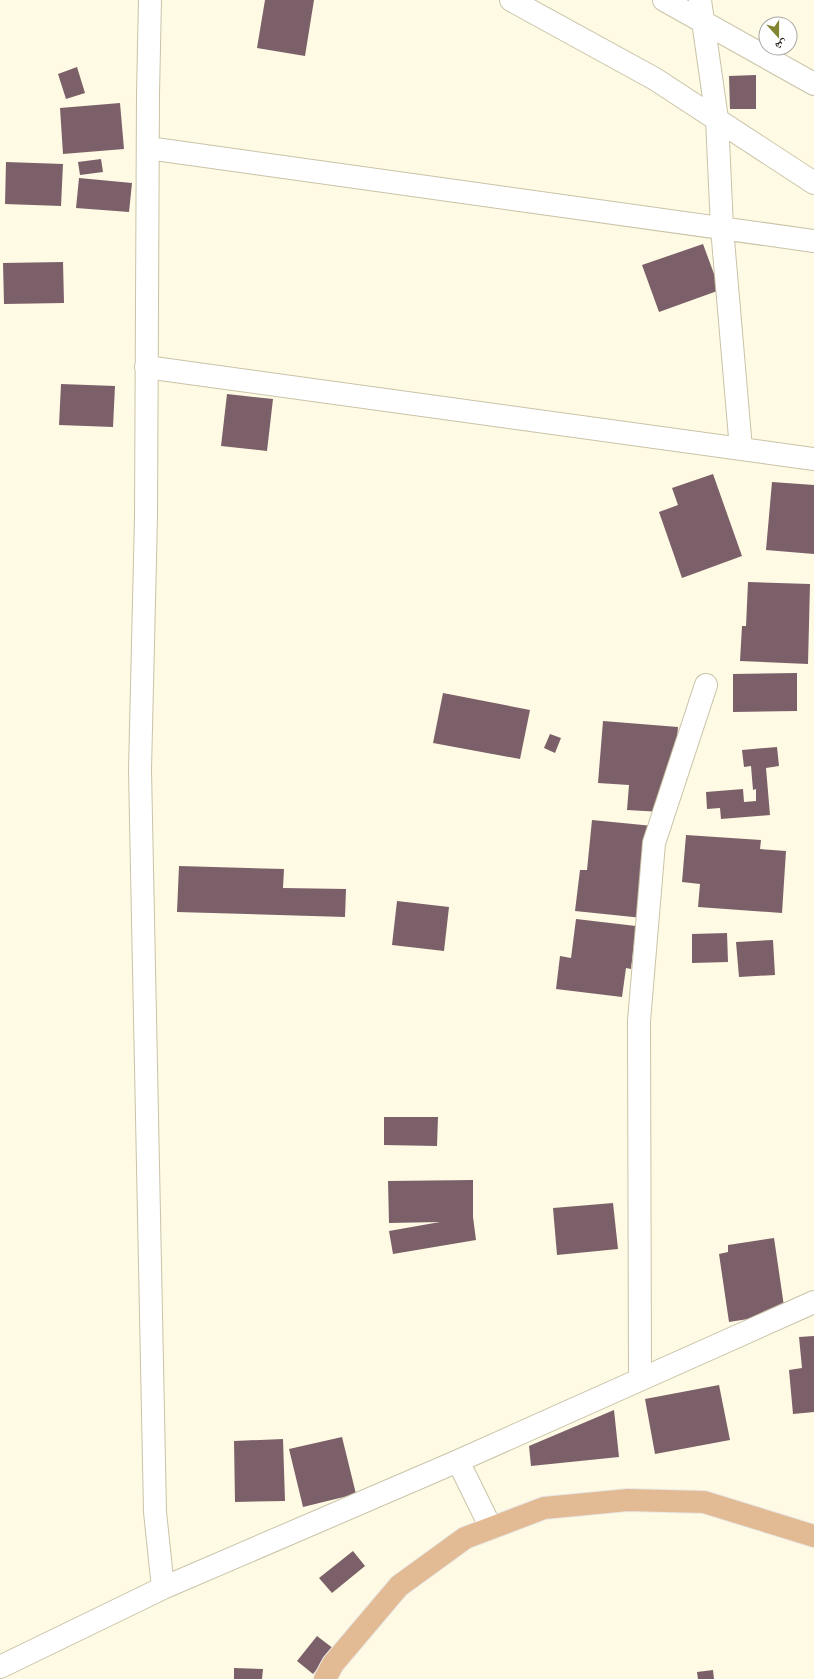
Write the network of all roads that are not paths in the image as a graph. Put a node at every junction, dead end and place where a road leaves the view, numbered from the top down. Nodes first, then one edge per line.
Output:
1 (150, 0) edge
2 (511, 0) edge
3 (664, 0) edge
4 (700, 0) edge
5 (703, 21) junction
6 (814, 84) edge
7 (717, 119) junction
8 (148, 148) junction
9 (814, 183) edge
10 (722, 228) junction
11 (814, 241) edge
12 (146, 368) junction
13 (741, 449) junction
14 (814, 459) edge
15 (706, 685) dead end
16 (814, 1302) edge
17 (640, 1379) junction
18 (458, 1461) junction
19 (491, 1528) junction
20 (814, 1536) edge
21 (163, 1588) junction
22 (0, 1667) edge
23 (325, 1679) edge

1 - 8 street
2 - 7 street
3 - 5 street
4 - 5 street
5 - 6 street
5 - 7 street
7 - 9 street
7 - 10 street
8 - 10 street
8 - 12 street
10 - 11 street
10 - 13 street
12 - 13 street
12 - 21 street
13 - 14 street
15 - 17 street
16 - 17 street
17 - 18 street
18 - 19 street
18 - 21 street
19 - 20 main road
19 - 23 main road
21 - 22 street

